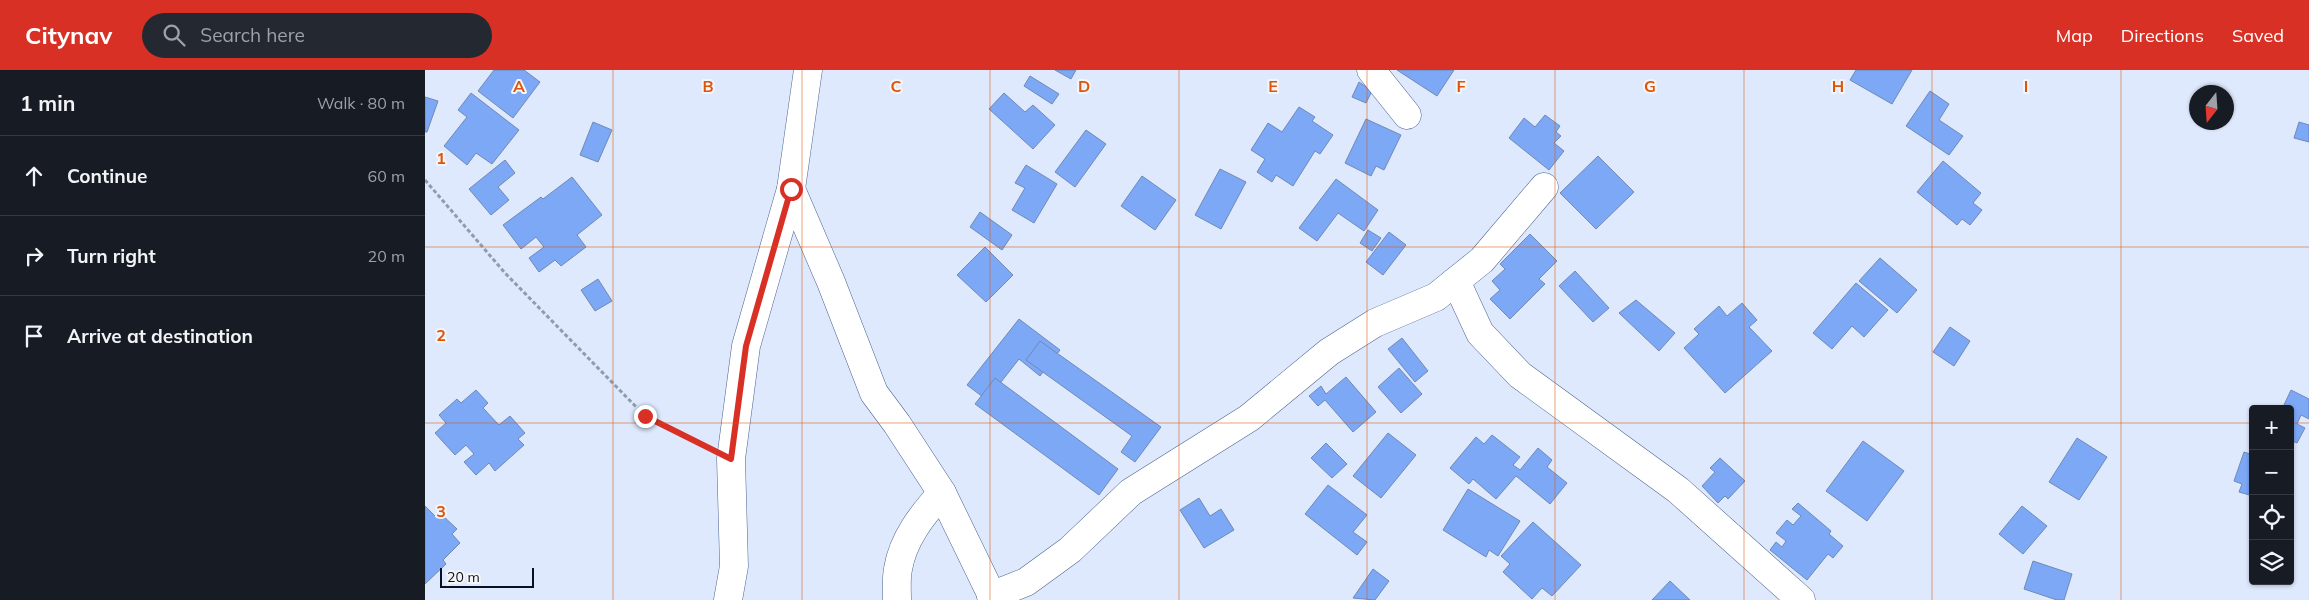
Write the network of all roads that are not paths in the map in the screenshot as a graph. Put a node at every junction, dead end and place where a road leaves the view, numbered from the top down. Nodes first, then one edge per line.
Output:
1 (808, 70) edge
2 (1371, 70) edge
3 (1407, 115) dead end
4 (1544, 187) dead end
5 (791, 189) junction
6 (1456, 281) junction
7 (942, 493) junction
8 (993, 598) edge
9 (728, 600) edge
10 (897, 600) edge
11 (1801, 600) edge

1 - 5 street
2 - 3 street
4 - 6 street
5 - 7 street
5 - 9 street
6 - 8 street
6 - 11 street
7 - 8 street
7 - 10 street

